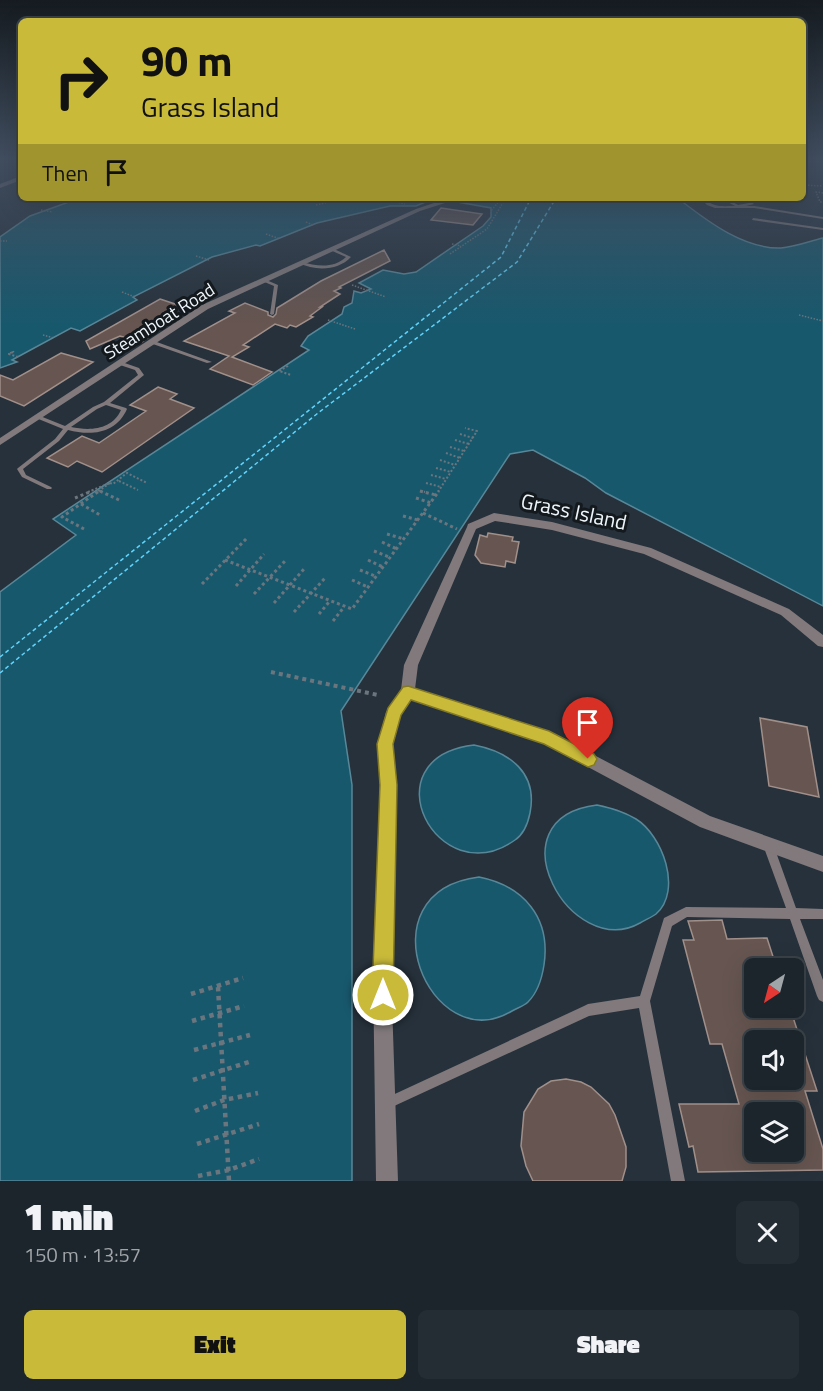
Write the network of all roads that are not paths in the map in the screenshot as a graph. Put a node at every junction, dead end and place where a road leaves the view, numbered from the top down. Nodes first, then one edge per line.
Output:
1 (411, 213) edge
2 (790, 213) edge
3 (823, 218) edge
4 (753, 219) dead end
5 (823, 230) edge
6 (331, 249) junction
7 (301, 263) junction
8 (264, 280) junction
9 (272, 314) dead end
10 (152, 342) junction
11 (209, 362) dead end
12 (119, 363) junction
13 (106, 403) junction
14 (38, 417) junction
15 (66, 429) junction
16 (0, 442) edge
17 (49, 488) dead end
18 (823, 642) edge
19 (408, 692) junction
20 (768, 844) junction
21 (823, 864) edge
22 (793, 914) junction
23 (823, 914) edge
24 (823, 996) edge
25 (644, 1001) junction
26 (385, 1104) junction
27 (387, 1181) edge
28 (678, 1181) edge

1 - 6 street, Steamboat Road
2 - 3 lane
4 - 5 lane
6 - 7 street, Steamboat Road
6 - 7 lane
7 - 8 street, Steamboat Road
8 - 9 lane
8 - 10 street, Steamboat Road
10 - 11 lane
10 - 12 street, Steamboat Road
12 - 13 lane
12 - 14 street, Steamboat Road
13 - 15 lane
13 - 15 lane
14 - 15 lane
14 - 16 street, Steamboat Road
15 - 17 lane
18 - 19 street, Grass Island
19 - 20 street
19 - 26 street, Grass Island
20 - 21 street
20 - 22 lane
22 - 23 lane
22 - 24 lane
22 - 25 lane
25 - 26 lane
25 - 28 lane
26 - 27 street, Grass Island

